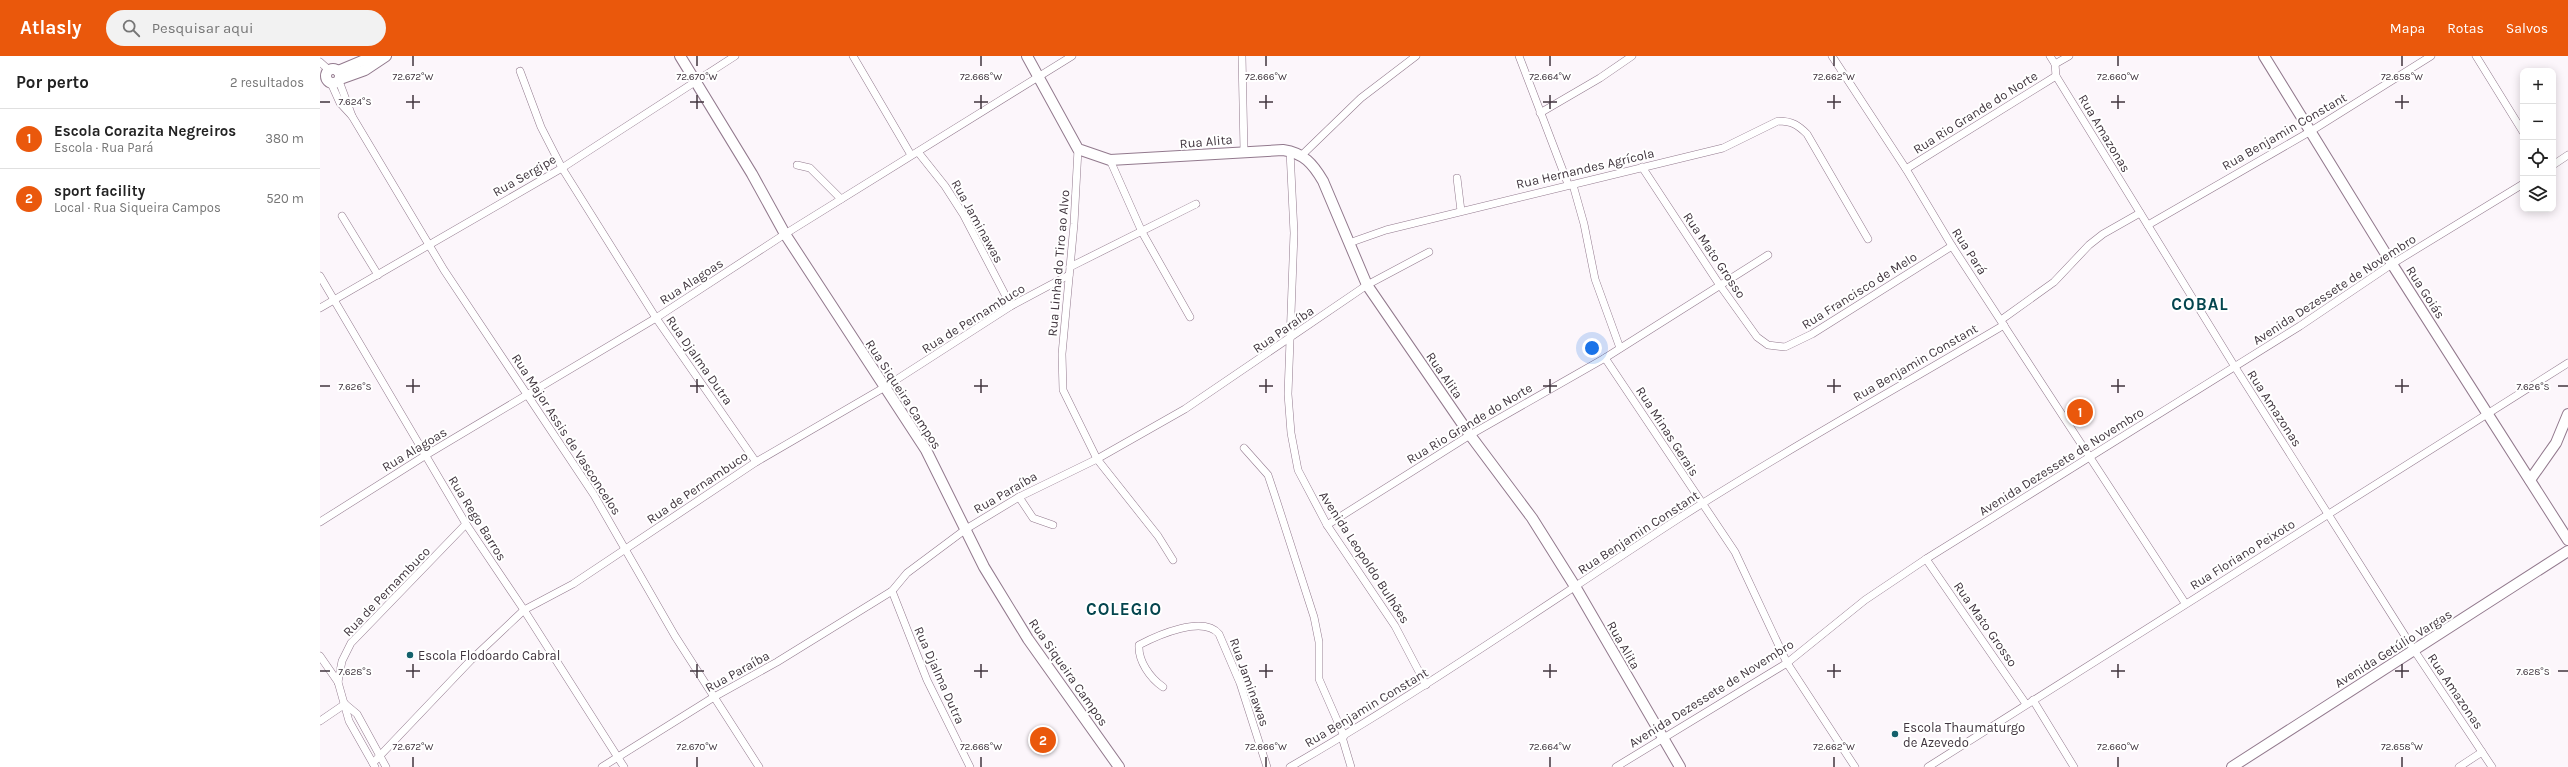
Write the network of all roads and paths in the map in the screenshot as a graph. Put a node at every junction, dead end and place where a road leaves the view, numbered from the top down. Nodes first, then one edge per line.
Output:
1 (374, 56) edge
2 (386, 56) edge
3 (680, 56) edge
4 (736, 56) edge
5 (853, 56) edge
6 (1027, 56) edge
7 (1072, 56) edge
8 (1242, 56) edge
9 (1416, 56) edge
10 (1519, 56) edge
11 (1632, 56) edge
12 (1832, 56) edge
13 (2050, 56) edge
14 (2069, 56) edge
15 (2264, 56) edge
16 (2431, 56) edge
17 (2476, 56) edge
18 (320, 62) edge
19 (2055, 64) junction
20 (520, 71) dead end
21 (330, 76) edge
22 (1039, 76) junction
23 (2056, 76) junction
24 (696, 81) junction
25 (1540, 113) junction
26 (2520, 127) edge
27 (2310, 131) junction
28 (1078, 149) junction
29 (1244, 151) junction
30 (1290, 151) junction
31 (914, 154) junction
32 (1302, 155) junction
33 (2568, 155) edge
34 (1110, 160) junction
35 (2556, 163) edge
36 (797, 165) dead end
37 (1642, 167) junction
38 (562, 168) junction
39 (1906, 169) junction
40 (1457, 178) dead end
41 (1570, 184) junction
42 (2520, 186) edge
43 (841, 199) junction
44 (1196, 204) dead end
45 (1461, 211) junction
46 (2140, 213) junction
47 (342, 216) dead end
48 (2148, 225) junction
49 (1142, 232) junction
50 (785, 234) junction
51 (1868, 239) dead end
52 (1349, 243) junction
53 (430, 245) junction
54 (1952, 246) junction
55 (1429, 252) dead end
56 (1768, 255) dead end
57 (2392, 264) junction
58 (1070, 267) junction
59 (378, 275) junction
60 (1069, 275) junction
61 (320, 276) edge
62 (1719, 284) junction
63 (1367, 285) junction
64 (334, 300) junction
65 (1011, 306) junction
66 (320, 308) edge
67 (1190, 317) dead end
68 (656, 318) junction
69 (2002, 322) junction
70 (1290, 338) junction
71 (1776, 347) joint
72 (1620, 348) junction
73 (1605, 358) junction
74 (2568, 363) edge
75 (2235, 367) junction
76 (885, 387) junction
77 (527, 397) junction
78 (2489, 414) junction
79 (2568, 414) edge
80 (1470, 435) junction
81 (1244, 448) dead end
82 (426, 455) junction
83 (2090, 458) junction
84 (1097, 460) junction
85 (756, 462) junction
86 (2530, 480) junction
87 (1019, 497) junction
88 (1702, 504) junction
89 (2330, 514) junction
90 (320, 522) edge
91 (466, 524) junction
92 (1053, 525) dead end
93 (1327, 525) junction
94 (966, 529) junction
95 (2568, 540) edge
96 (627, 549) junction
97 (2568, 551) edge
98 (1926, 559) junction
99 (1173, 560) dead end
100 (1576, 588) junction
101 (892, 591) junction
102 (2185, 603) junction
103 (524, 610) junction
104 (2414, 650) junction
105 (320, 656) edge
106 (1787, 663) junction
107 (338, 682) junction
108 (1426, 685) junction
109 (1162, 687) dead end
110 (714, 697) junction
111 (2033, 700) junction
112 (345, 704) junction
113 (2026, 704) junction
114 (320, 721) edge
115 (1343, 737) junction
116 (1663, 738) junction
117 (2482, 752) junction
118 (380, 756) junction
119 (618, 757) junction
120 (374, 765) edge
121 (386, 767) edge
122 (602, 767) edge
123 (624, 767) edge
124 (759, 767) edge
125 (970, 767) edge
126 (1119, 767) edge
127 (1267, 767) edge
128 (1290, 767) edge
129 (1350, 767) edge
130 (1616, 767) edge
131 (1680, 767) edge
132 (1855, 767) edge
133 (1928, 767) edge
134 (2074, 767) edge
135 (2232, 767) edge
136 (2459, 767) edge
137 (2492, 767) edge

1 - 21 street
2 - 21 street
3 - 24 street, Rua Siqueira Campos
4 - 24 street, Rua Sergipe
5 - 31 street, Rua Jaminawas
6 - 22 street
7 - 22 street, Rua Alagoas
8 - 29 street
9 - 32 street
10 - 25 street
11 - 25 street
12 - 39 street, Rua Pará
13 - 19 street, Rua Amazonas
14 - 19 street
15 - 27 street, Rua Goiás
16 - 27 street, Rua Benjamin Constant
17 - 26 street
18 - 21 street, Rua Major Assis de Vasconcelos
19 - 23 street, Rua Amazonas
20 - 38 street, Rua Djalma Dutra
21 - 53 street, Rua Major Assis de Vasconcelos
22 - 28 street
22 - 31 street, Rua Alagoas
23 - 39 street, Rua Rio Grande do Norte
23 - 46 street, Rua Amazonas
24 - 38 street, Rua Sergipe
24 - 50 street, Rua Siqueira Campos
25 - 41 street
27 - 48 street, Rua Benjamin Constant
27 - 57 street, Rua Goiás
28 - 34 street
28 - 58 street, Rua Linha do Tiro ao Alvo
29 - 30 street, Rua Alita
29 - 34 street, Rua Alita
30 - 32 street, Rua Alita
30 - 70 street, Avenida Leopoldo Bulhões
31 - 43 street, Rua Alagoas
31 - 65 street, Rua Jaminawas
32 - 52 street, Rua Alita
33 - 35 street
34 - 49 street
36 - 43 street
37 - 41 street, Rua Hernandes Agrícola
37 - 51 street, Rua Hernandes Agrícola
37 - 62 street, Rua Mato Grosso
38 - 53 street, Rua Sergipe
38 - 68 street, Rua Djalma Dutra
39 - 54 street, Rua Pará
40 - 45 street
41 - 45 street, Rua Hernandes Agrícola
41 - 72 street
42 - 57 street, Avenida Dezessete de Novembro
43 - 50 street, Rua Alagoas
44 - 49 street
45 - 52 street, Rua Hernandes Agrícola
46 - 48 street, Rua Amazonas
46 - 69 street, Rua Benjamin Constant
47 - 59 street
48 - 75 street, Rua Amazonas
49 - 58 street
49 - 67 street
50 - 68 street, Rua Alagoas
50 - 76 street, Rua Siqueira Campos
52 - 63 street, Rua Alita
53 - 59 street, Rua Sergipe
53 - 77 street, Rua Major Assis de Vasconcelos
54 - 69 street, Rua Pará
54 - 71 street, Rua Francisco de Melo
55 - 63 street, Rua Paraíba
56 - 62 street, Rua Rio Grande do Norte
57 - 75 street, Avenida Dezessete de Novembro
57 - 78 street, Rua Goiás
58 - 60 street, Rua Linha do Tiro ao Alvo
59 - 64 street, Rua Sergipe
60 - 65 street, Rua de Pernambuco
60 - 84 street, Rua Linha do Tiro ao Alvo
61 - 64 street, Rua Rego Barros
62 - 71 street, Rua Mato Grosso
62 - 72 street, Rua Rio Grande do Norte
63 - 70 street, Rua Paraíba
63 - 80 street, Rua Alita
64 - 66 street, Rua Sergipe
64 - 82 street, Rua Rego Barros
65 - 76 street, Rua de Pernambuco
68 - 77 street, Rua Alagoas
68 - 85 street, Rua Djalma Dutra
69 - 83 street, Rua Pará
69 - 88 street, Rua Benjamin Constant
70 - 84 street, Rua Paraíba
70 - 93 street, Avenida Leopoldo Bulhões
72 - 73 street, Rua Rio Grande do Norte
73 - 80 street, Rua Rio Grande do Norte
73 - 88 street, Rua Minas Gerais
74 - 78 street, Rua Floriano Peixoto
75 - 83 street, Avenida Dezessete de Novembro
75 - 89 street, Rua Amazonas
76 - 85 street, Rua de Pernambuco
76 - 94 street, Rua Siqueira Campos
77 - 82 street, Rua Alagoas
77 - 96 street, Rua Major Assis de Vasconcelos
78 - 86 street, Rua Goiás
78 - 89 street, Rua Floriano Peixoto
79 - 86 street
80 - 93 street, Rua Rio Grande do Norte
80 - 100 street, Rua Alita
81 - 115 street
82 - 90 street, Rua Alagoas
82 - 91 street, Rua Rego Barros
83 - 98 street, Avenida Dezessete de Novembro
83 - 102 street, Rua Pará
84 - 87 street, Rua Paraíba
84 - 99 street
85 - 96 street, Rua de Pernambuco
86 - 95 street, Rua Goiás
87 - 92 street
87 - 94 street, Rua Paraíba
88 - 100 street, Rua Benjamin Constant
88 - 106 street, Rua Minas Gerais
89 - 102 street, Rua Floriano Peixoto
89 - 104 street, Rua Amazonas
91 - 103 street, Rua Rego Barros
91 - 107 street, Rua de Pernambuco
93 - 108 street, Avenida Leopoldo Bulhões
94 - 101 street, Rua Paraíba
94 - 126 street, Rua Siqueira Campos
96 - 103 street, Rua de Pernambuco
96 - 110 street, Rua Major Assis de Vasconcelos
97 - 104 street, Avenida Getúlio Vargas
98 - 106 street, Avenida Dezessete de Novembro
98 - 113 street, Rua Mato Grosso
100 - 108 street, Rua Benjamin Constant
100 - 116 street, Rua Alita
101 - 110 street, Rua Paraíba
101 - 125 street, Rua Djalma Dutra
102 - 111 street, Rua Floriano Peixoto
103 - 118 street, Rua de Pernambuco
103 - 119 street, Rua Rego Barros
104 - 117 street, Rua Amazonas
104 - 135 street, Avenida Getúlio Vargas
105 - 107 street
106 - 116 street, Avenida Dezessete de Novembro
106 - 132 street, Rua Minas Gerais
107 - 112 street
108 - 115 street, Rua Benjamin Constant
109 - 127 street, Rua Jaminawas
110 - 119 street, Rua Paraíba
110 - 124 street, Rua Major Assis de Vasconcelos
111 - 113 street, Rua Floriano Peixoto
111 - 134 street
112 - 114 street
112 - 118 street
112 - 120 street
113 - 133 street, Rua Floriano Peixoto
115 - 128 street, Rua Benjamin Constant
115 - 129 street
116 - 130 street, Avenida Dezessete de Novembro
116 - 131 street, Rua Alita
117 - 136 street
117 - 137 street, Rua Amazonas
118 - 120 street, Rua de Pernambuco
118 - 121 street
119 - 122 street, Rua Paraíba
119 - 123 street, Rua Rego Barros

